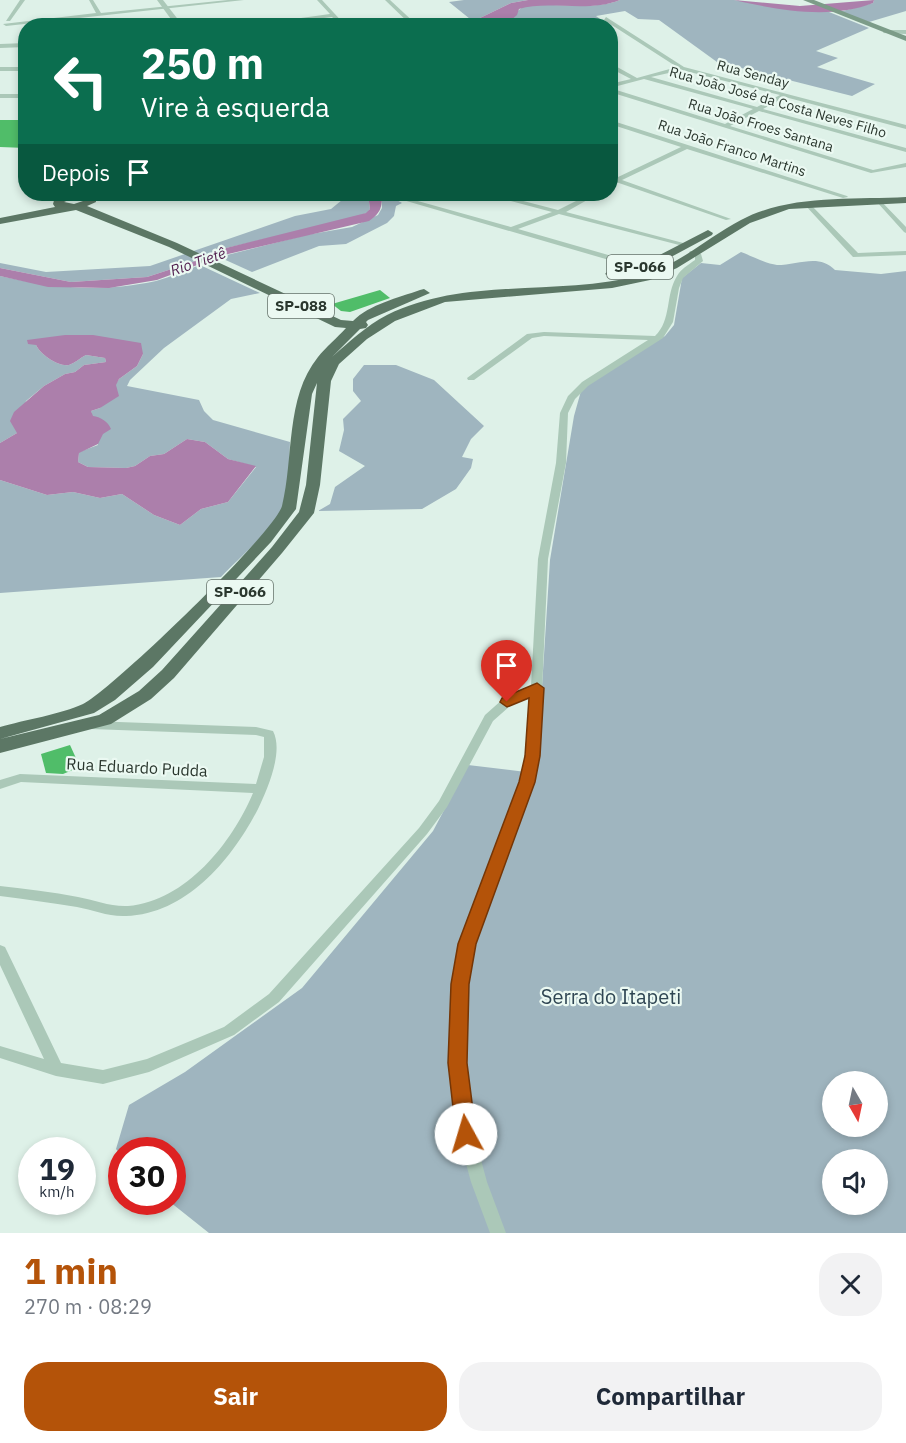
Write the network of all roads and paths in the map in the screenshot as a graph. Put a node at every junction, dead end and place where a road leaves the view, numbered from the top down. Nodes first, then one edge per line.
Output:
1 (23, 0) edge
2 (91, 0) edge
3 (160, 0) edge
4 (242, 0) edge
5 (319, 0) edge
6 (387, 0) edge
7 (808, 0) edge
8 (165, 8) junction
9 (100, 15) junction
10 (334, 15) junction
11 (73, 18) edge
12 (173, 18) edge
13 (310, 18) edge
14 (337, 18) edge
15 (407, 18) edge
16 (18, 22) edge
17 (2, 23) edge
18 (618, 27) edge
19 (885, 32) junction
20 (906, 32) edge
21 (906, 39) edge
22 (18, 45) edge
23 (0, 46) edge
24 (682, 68) junction
25 (0, 69) edge
26 (18, 69) edge
27 (618, 69) edge
28 (643, 77) junction
29 (635, 79) junction
30 (618, 85) edge
31 (618, 91) edge
32 (785, 95) junction
33 (0, 96) edge
34 (18, 96) edge
35 (759, 109) junction
36 (619, 124) edge
37 (725, 126) junction
38 (906, 127) edge
39 (687, 146) junction
40 (906, 150) edge
41 (906, 165) edge
42 (618, 177) edge
43 (618, 182) edge
44 (906, 197) edge
45 (845, 198) junction
46 (878, 200) junction
47 (51, 201) edge
48 (61, 201) edge
49 (91, 201) edge
50 (98, 201) edge
51 (412, 201) edge
52 (517, 201) edge
53 (581, 201) edge
54 (807, 204) junction
55 (74, 207) junction
56 (560, 212) junction
57 (0, 219) edge
58 (728, 219) junction
59 (510, 230) junction
60 (906, 231) edge
61 (177, 244) junction
62 (683, 244) junction
63 (693, 253) junction
64 (906, 253) edge
65 (640, 267) junction
66 (359, 321) junction
67 (383, 323) junction
68 (657, 338) junction
69 (471, 378) dead end
70 (537, 688) junction
71 (90, 725) junction
72 (0, 733) edge
73 (0, 746) edge
74 (0, 785) edge
75 (261, 789) junction
76 (0, 891) edge
77 (0, 951) edge
78 (0, 1052) edge
79 (56, 1069) junction
80 (498, 1233) edge

1 - 17 street
2 - 9 street
3 - 8 street
4 - 8 street
5 - 10 street
6 - 15 street
7 - 19 main road
8 - 9 street
8 - 12 street
9 - 11 street
10 - 13 street
10 - 14 street
16 - 17 street
18 - 24 street, Rua Senday
19 - 20 street
19 - 21 main road
22 - 23 street
24 - 28 street
24 - 32 street, Rua Senday
25 - 26 street
27 - 29 street
28 - 29 street
28 - 35 street, Rua João José da Costa Neves Filho
29 - 30 street
31 - 37 street, Rua João Froes Santana
32 - 35 street
32 - 38 street, Rua Senday
33 - 34 street
35 - 37 street
35 - 40 street, Rua João José da Costa Neves Filho
36 - 39 street, Rua João Franco Martins
37 - 41 street, Rua João Froes Santana
39 - 42 street
39 - 45 street, Rua João Franco Martins
43 - 58 street
44 - 45 main road, SP-066
44 - 46 main road, SP-066
45 - 58 main road, SP-066
46 - 54 main road, SP-066
46 - 60 street
47 - 57 main road, SP-088
48 - 55 main road, SP-088
49 - 55 main road, SP-088
50 - 61 main road, SP-088
51 - 59 street
52 - 56 street
53 - 56 street
54 - 63 main road, SP-066
54 - 64 street
55 - 57 main road, SP-088
55 - 61 main road, SP-088
56 - 59 street
56 - 62 street
58 - 62 main road, SP-066
59 - 65 street
61 - 66 main road, SP-088
62 - 65 main road, SP-066
63 - 67 main road, SP-066
63 - 68 street
65 - 66 main road, SP-066
66 - 67 main road, SP-088
66 - 72 main road, SP-066
67 - 71 main road, SP-066
68 - 69 street
68 - 70 street
70 - 79 street
70 - 80 street
71 - 73 main road, SP-066
71 - 75 street
74 - 75 street, Rua Eduardo Pudda
75 - 76 street
77 - 79 street
78 - 79 street

